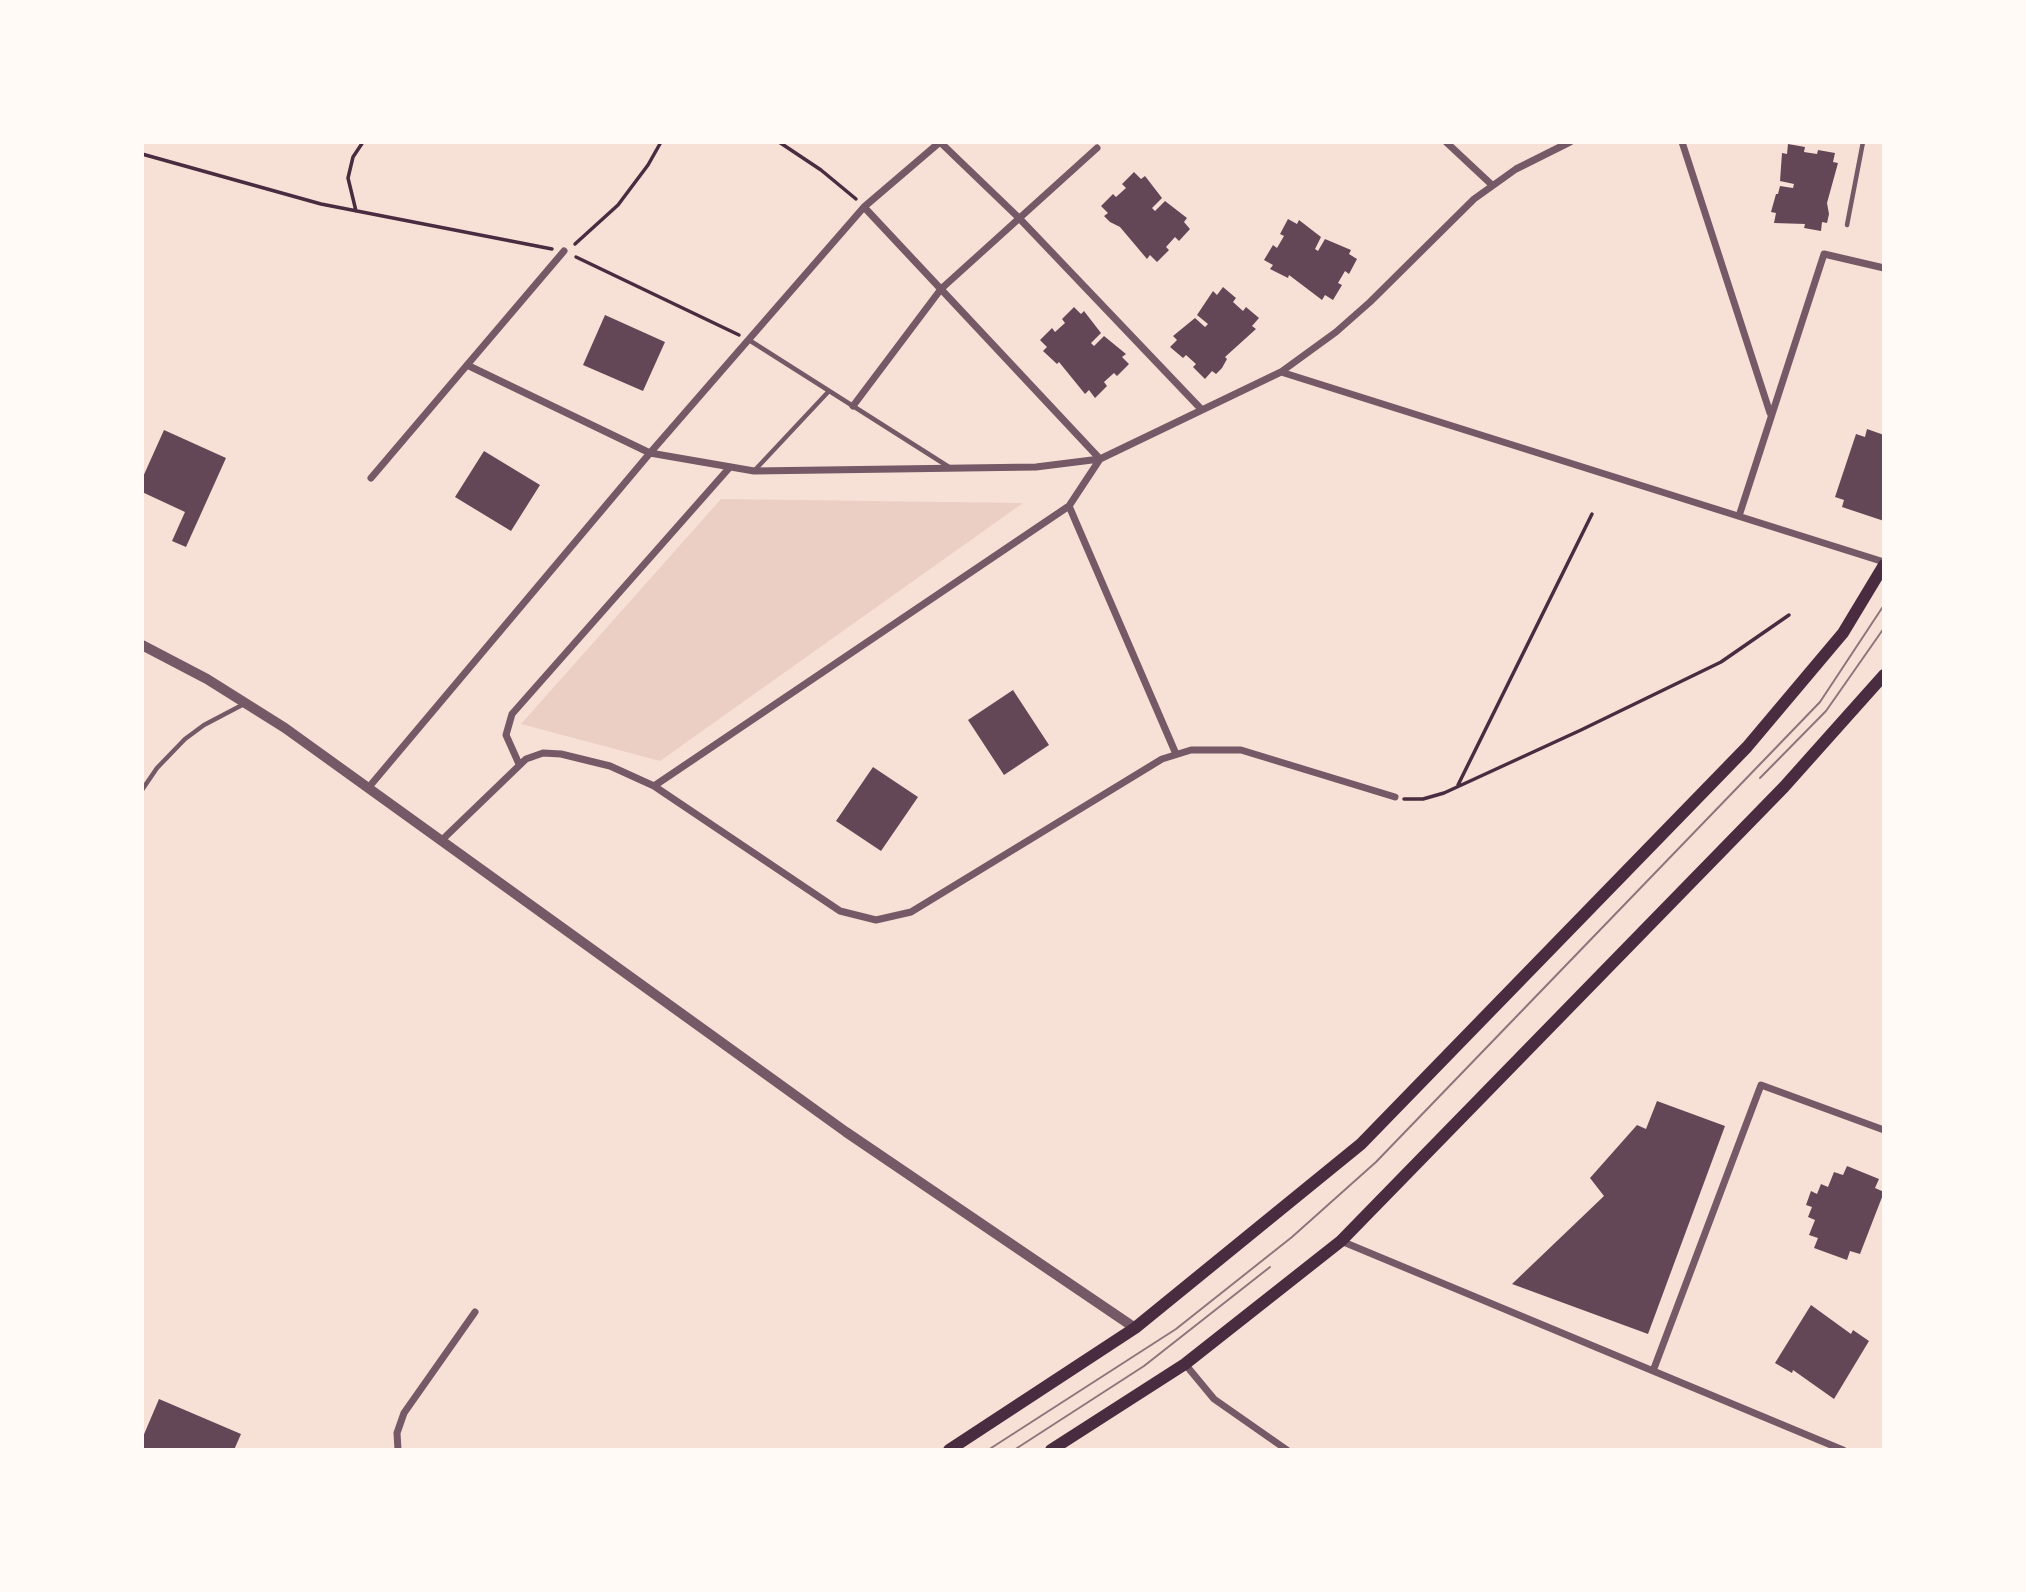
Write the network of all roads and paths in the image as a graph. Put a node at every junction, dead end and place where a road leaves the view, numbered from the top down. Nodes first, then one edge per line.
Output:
1 (363, 142) edge
2 (661, 142) edge
3 (779, 142) edge
4 (940, 142) edge
5 (1446, 142) edge
6 (1570, 142) edge
7 (1682, 142) edge
8 (1863, 142) edge
9 (1097, 148) dead end
10 (142, 154) edge
11 (1492, 185) junction
12 (864, 207) junction
13 (356, 211) junction
14 (1019, 218) junction
15 (1847, 225) dead end
16 (564, 251) junction
17 (1884, 268) edge
18 (941, 289) junction
19 (749, 340) junction
20 (467, 365) junction
21 (1281, 372) junction
22 (829, 391) junction
23 (853, 406) junction
24 (1202, 410) junction
25 (1770, 414) junction
26 (650, 453) junction
27 (1100, 459) junction
28 (730, 467) junction
29 (951, 468) junction
30 (754, 471) junction
31 (371, 478) dead end
32 (1069, 506) junction
33 (1592, 514) dead end
34 (1739, 516) junction
35 (1884, 564) edge
36 (1789, 615) dead end
37 (142, 645) edge
38 (1884, 675) edge
39 (246, 703) junction
40 (1176, 754) junction
41 (519, 764) junction
42 (654, 786) junction
43 (369, 787) junction
44 (1457, 787) junction
45 (142, 790) edge
46 (1395, 797) joint
47 (443, 839) junction
48 (1884, 1130) edge
49 (1341, 1241) junction
50 (475, 1312) dead end
51 (1135, 1328) junction
52 (1185, 1364) junction
53 (1653, 1371) junction
54 (398, 1450) edge
55 (949, 1450) edge
56 (1051, 1450) edge
57 (1287, 1450) edge
58 (1843, 1450) edge

1 - 13 path
2 - 16 path
3 - 12 path
4 - 12 street
4 - 14 street
5 - 11 street
6 - 11 street
7 - 25 street
8 - 15 lane
9 - 14 street
10 - 13 path
11 - 21 street
12 - 18 street
12 - 19 street
13 - 16 path
14 - 18 street
14 - 24 street
16 - 19 path
16 - 20 street
17 - 25 street
18 - 23 street
18 - 27 street
19 - 22 lane
19 - 26 street
20 - 26 street
20 - 31 street
21 - 24 street
21 - 34 street
22 - 23 lane
22 - 30 lane
23 - 29 lane
24 - 27 street
25 - 34 street
26 - 28 street
26 - 43 street
27 - 29 street
27 - 32 street
28 - 30 street
28 - 41 street
29 - 30 street
32 - 40 street
32 - 42 street
33 - 44 path
34 - 35 street
35 - 51 main road
36 - 44 path
37 - 39 street
38 - 49 main road
39 - 43 street
39 - 45 lane
40 - 42 street
40 - 46 street
41 - 42 street
41 - 47 street
43 - 47 street
44 - 46 path
47 - 51 street
48 - 53 street
49 - 52 main road
49 - 53 street
50 - 54 street
51 - 55 main road
52 - 56 main road
52 - 57 street
53 - 58 street

